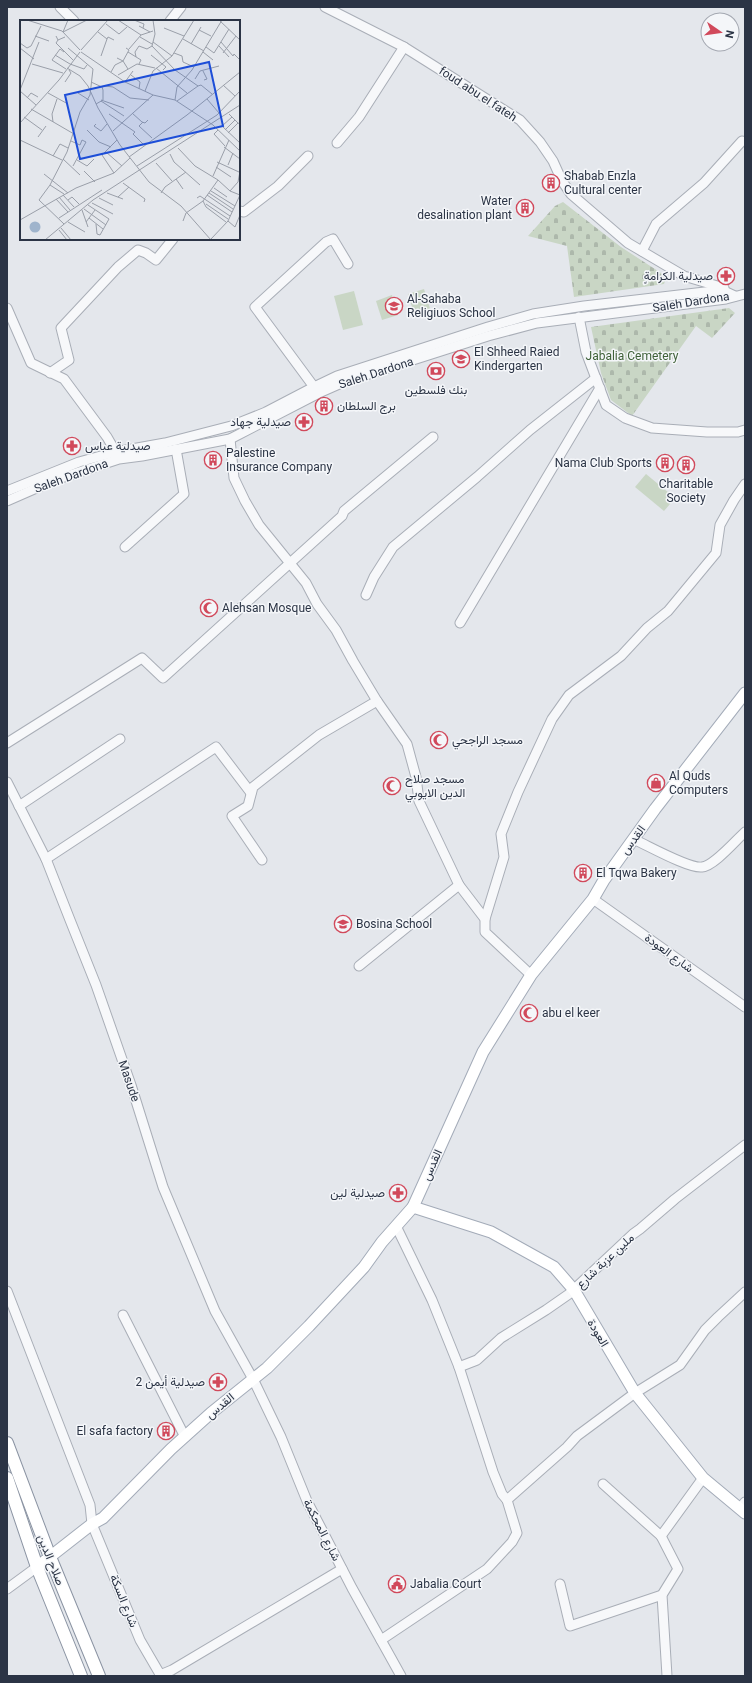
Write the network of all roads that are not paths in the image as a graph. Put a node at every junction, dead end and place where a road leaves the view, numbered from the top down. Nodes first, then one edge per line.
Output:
1 (60, 7) edge
2 (181, 7) edge
3 (325, 7) edge
4 (73, 20) edge
5 (171, 20) edge
6 (404, 47) junction
7 (742, 141) dead end
8 (337, 143) dead end
9 (308, 156) dead end
10 (240, 211) edge
11 (171, 240) edge
12 (642, 251) junction
13 (348, 264) dead end
14 (745, 294) edge
15 (735, 296) junction
16 (7, 308) edge
17 (579, 317) junction
18 (50, 373) junction
19 (596, 378) junction
20 (600, 388) junction
21 (316, 390) junction
22 (745, 430) edge
23 (433, 437) dead end
24 (230, 439) junction
25 (176, 449) junction
26 (117, 455) junction
27 (745, 484) edge
28 (7, 491) edge
29 (7, 501) edge
30 (125, 547) dead end
31 (291, 563) junction
32 (366, 595) dead end
33 (460, 623) dead end
34 (744, 697) edge
35 (377, 701) junction
36 (120, 739) dead end
37 (7, 743) edge
38 (7, 782) edge
39 (251, 794) junction
40 (19, 806) junction
41 (745, 832) edge
42 (633, 839) junction
43 (46, 860) junction
44 (262, 860) dead end
45 (459, 885) junction
46 (593, 898) junction
47 (485, 919) junction
48 (359, 966) dead end
49 (531, 975) junction
50 (745, 1007) edge
51 (745, 1145) edge
52 (413, 1207) junction
53 (396, 1226) junction
54 (574, 1290) junction
55 (7, 1291) edge
56 (745, 1292) edge
57 (123, 1315) dead end
58 (459, 1367) junction
59 (253, 1379) junction
60 (635, 1393) junction
61 (186, 1437) junction
62 (7, 1443) edge
63 (7, 1478) edge
64 (703, 1478) junction
65 (603, 1484) dead end
66 (508, 1500) junction
67 (743, 1508) edge
68 (92, 1524) junction
69 (661, 1536) junction
70 (50, 1557) junction
71 (37, 1567) junction
72 (342, 1569) junction
73 (560, 1584) dead end
74 (7, 1589) edge
75 (662, 1595) junction
76 (381, 1640) junction
77 (81, 1676) edge
78 (99, 1676) edge
79 (161, 1676) edge
80 (401, 1676) edge
81 (667, 1676) edge

1 - 4 street
2 - 5 street
3 - 6 street, foud abu el fateh
6 - 8 street
6 - 12 street, foud abu el fateh
7 - 12 street
9 - 10 street
11 - 18 street
12 - 14 street, foud abu el fateh
13 - 21 street
14 - 15 street, Saleh Dardona
15 - 17 street, Saleh Dardona
15 - 21 street, Saleh Dardona
16 - 18 street
17 - 19 street
17 - 21 street, Saleh Dardona
18 - 26 street
19 - 20 street
19 - 32 street
20 - 22 street
20 - 33 street
21 - 24 street, Saleh Dardona
21 - 26 street, Saleh Dardona
23 - 31 street
24 - 25 street, Saleh Dardona
24 - 31 street
25 - 26 street, Saleh Dardona
25 - 30 street
26 - 28 street, Saleh Dardona
26 - 29 street, Saleh Dardona
27 - 47 street
31 - 35 street
31 - 37 street
34 - 42 main road, القدس
35 - 39 street
35 - 45 street
36 - 40 street
38 - 40 street, Masude
39 - 43 street
39 - 44 street
40 - 43 street, Masude
41 - 42 street
42 - 46 main road, القدس
43 - 59 street, Masude
45 - 47 street
45 - 48 street
46 - 49 main road, القدس
46 - 50 street, شارع العودة
47 - 49 street
49 - 52 main road, القدس
51 - 54 street, ملين عزبة شارع
52 - 53 main road, القدس
52 - 54 main road, العودة
53 - 58 street
53 - 59 main road, القدس
54 - 58 street, ملين عزبة شارع
54 - 60 main road, العودة
55 - 68 street, شارع السكة
56 - 60 street
57 - 61 street
58 - 66 street
59 - 61 main road, القدس
59 - 72 street, شارع المحكمة
60 - 64 main road, العودة
60 - 66 street
61 - 68 main road, القدس
62 - 70 highway, صلاح الدين
63 - 71 highway, صلاح الدين
64 - 67 main road, العودة
64 - 69 street
65 - 69 street
66 - 76 street
68 - 70 main road, القدس
68 - 79 street, شارع السكة
69 - 75 street
70 - 71 main road, القدس
70 - 78 highway, صلاح الدين
71 - 74 street
71 - 77 highway, صلاح الدين
72 - 76 street, شارع المحكمة
72 - 79 street
73 - 75 street
75 - 81 street
76 - 80 street, شارع المحكمة

